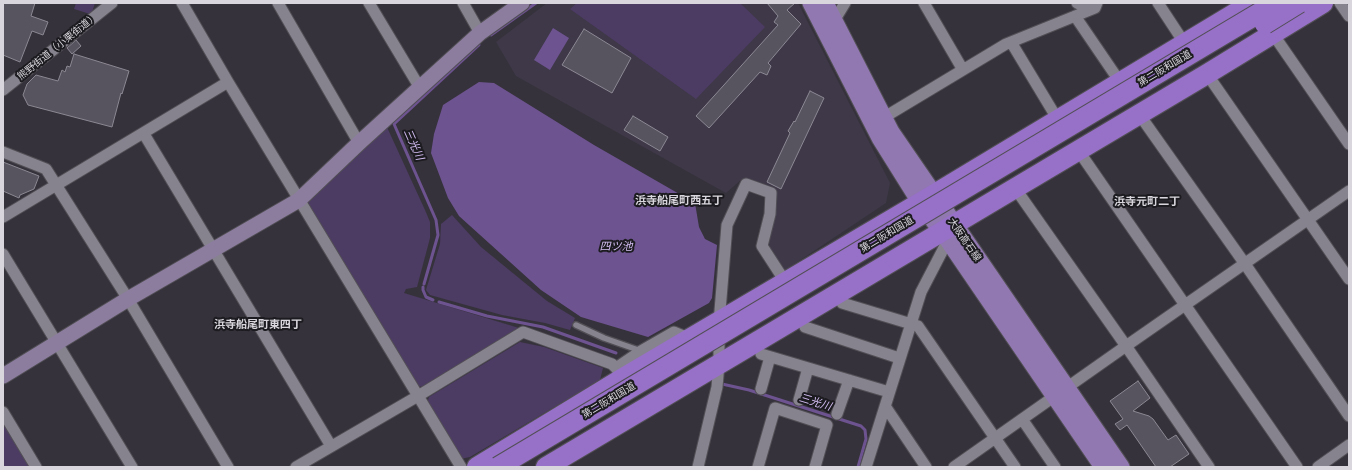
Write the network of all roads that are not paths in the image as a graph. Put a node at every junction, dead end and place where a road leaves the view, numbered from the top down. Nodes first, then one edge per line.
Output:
1 (112, 3) edge
2 (182, 3) edge
3 (278, 3) edge
4 (369, 3) edge
5 (463, 3) edge
6 (522, 3) edge
7 (811, 3) edge
8 (825, 3) edge
9 (845, 3) edge
10 (924, 3) edge
11 (1077, 3) edge
12 (1158, 3) edge
13 (1252, 3) edge
14 (1276, 3) edge
15 (1299, 3) edge
16 (1323, 3) edge
17 (1340, 3) edge
18 (1094, 7) edge
19 (1075, 16) junction
20 (1349, 16) edge
21 (829, 24) junction
22 (480, 33) junction
23 (1273, 34) junction
24 (1011, 42) junction
25 (1185, 44) junction
26 (964, 70) junction
27 (1206, 74) junction
28 (228, 82) junction
29 (1120, 82) junction
30 (420, 88) junction
31 (3, 90) edge
32 (1139, 114) junction
33 (883, 118) junction
34 (1058, 120) junction
35 (144, 134) junction
36 (359, 143) junction
37 (1349, 144) edge
38 (1078, 150) junction
39 (3, 152) edge
40 (56, 185) junction
41 (1015, 188) junction
42 (1349, 191) edge
43 (926, 199) junction
44 (299, 200) junction
45 (3, 217) edge
46 (1308, 219) junction
47 (948, 232) junction
48 (214, 250) junction
49 (3, 254) edge
50 (1245, 264) junction
51 (1349, 279) edge
52 (786, 283) junction
53 (128, 299) junction
54 (842, 303) dead end
55 (1185, 306) junction
56 (719, 323) junction
57 (911, 324) junction
58 (576, 325) dead end
59 (805, 327) dead end
60 (691, 339) junction
61 (57, 343) junction
62 (1126, 346) junction
63 (642, 351) junction
64 (899, 358) junction
65 (719, 364) junction
66 (808, 368) junction
67 (620, 373) junction
68 (3, 376) edge
69 (849, 380) junction
70 (761, 389) dead end
71 (889, 392) junction
72 (1060, 392) junction
73 (418, 396) junction
74 (799, 400) dead end
75 (885, 406) junction
76 (837, 414) dead end
77 (1349, 416) edge
78 (5, 418) edge
79 (1022, 419) junction
80 (995, 438) junction
81 (1349, 445) edge
82 (331, 446) junction
83 (36, 467) edge
84 (132, 467) edge
85 (228, 467) edge
86 (296, 467) edge
87 (462, 467) edge
88 (476, 467) edge
89 (498, 467) edge
90 (524, 467) edge
91 (546, 467) edge
92 (698, 467) edge
93 (758, 467) edge
94 (815, 467) edge
95 (866, 467) edge
96 (926, 467) edge
97 (954, 467) edge
98 (1015, 467) edge
99 (1055, 467) edge
100 (1103, 467) edge
101 (1121, 467) edge
102 (1209, 467) edge
103 (1297, 467) edge
104 (1318, 467) edge

1 - 31 street, 熊野街道（小栗街道）
2 - 28 street
3 - 36 street
4 - 30 street
5 - 22 street
6 - 22 street
7 - 21 main road, 大阪高石線
8 - 21 main road, 大阪高石線
9 - 21 street
10 - 26 street
11 - 18 street
12 - 25 street
13 - 25 highway
14 - 89 highway, 第二阪和国道, bridge
15 - 90 highway, 第二阪和国道, bridge
16 - 23 highway
17 - 20 street
18 - 19 street
19 - 24 street
19 - 29 street
21 - 33 main road, 大阪高石線
21 - 43 main road, 大阪高石線
22 - 30 street
23 - 27 highway
23 - 37 street
24 - 26 street
24 - 34 street
25 - 29 highway
26 - 33 street
27 - 32 highway
27 - 46 street
28 - 35 street
28 - 44 street
29 - 34 highway
30 - 36 street
32 - 38 highway
32 - 50 street
33 - 43 main road, 大阪高石線
34 - 43 highway
35 - 40 street
35 - 48 street
36 - 44 street
38 - 41 highway
38 - 55 street
39 - 40 street
40 - 45 street
40 - 53 street
41 - 47 highway
41 - 62 street
42 - 46 street
43 - 47 main road, 大阪高石線
43 - 52 highway
44 - 48 street
44 - 73 street
46 - 50 street
46 - 51 street
47 - 57 street
47 - 65 highway
47 - 72 main road, 大阪高石線
48 - 53 street
48 - 82 street
49 - 61 street
50 - 55 street
50 - 77 street
52 - 56 highway
52 - 56 street
53 - 61 street
53 - 85 street
54 - 57 street
55 - 62 street
55 - 103 street
56 - 60 highway
56 - 65 street
57 - 64 street
57 - 80 street
58 - 63 lane
59 - 64 street
60 - 63 street
60 - 67 highway
61 - 68 street
61 - 84 street
62 - 72 street
62 - 102 street
63 - 67 street
64 - 71 street
65 - 91 highway
65 - 92 street
66 - 69 street
66 - 70 street
66 - 74 street
67 - 73 street
67 - 88 highway
69 - 71 street
69 - 76 street
71 - 75 street
72 - 79 street
72 - 100 main road, 大阪高石線
72 - 101 main road, 大阪高石線
73 - 82 street
73 - 87 street
75 - 95 street
75 - 96 street
78 - 83 street
79 - 80 street
79 - 99 street
80 - 97 street
80 - 98 street
81 - 104 street
82 - 86 street
93 - 94 street

